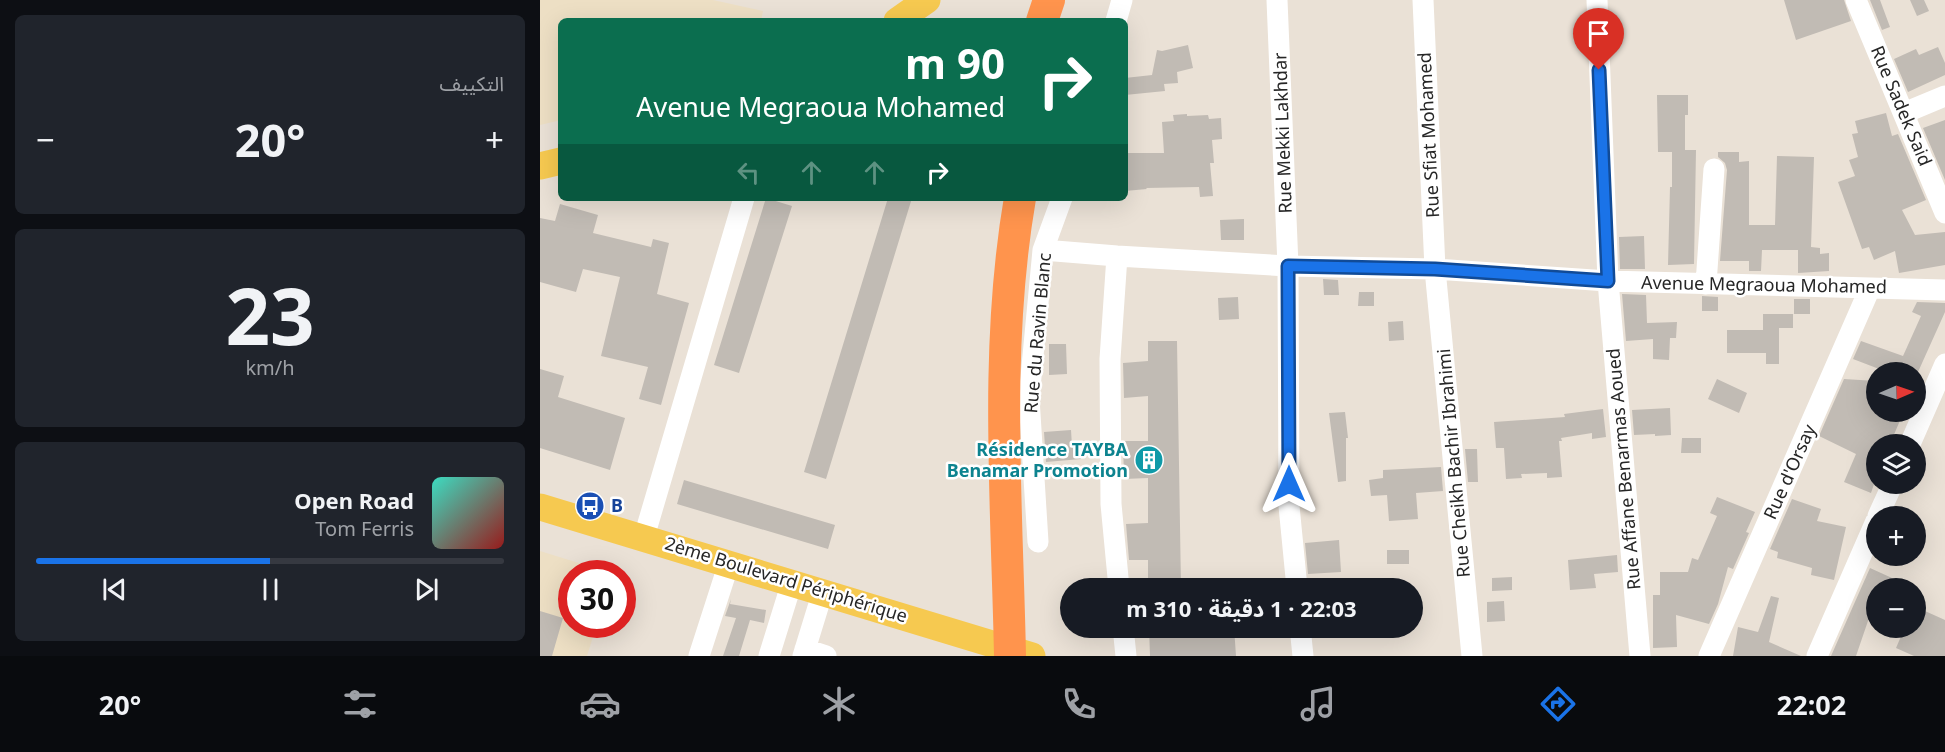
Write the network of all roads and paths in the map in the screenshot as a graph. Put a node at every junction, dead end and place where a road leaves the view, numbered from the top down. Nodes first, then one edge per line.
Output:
1 (927, 0) edge
2 (1049, 0) edge
3 (1069, 0) edge
4 (1122, 0) edge
5 (1277, 0) edge
6 (1423, 0) edge
7 (1597, 0) edge
8 (1856, 0) edge
9 (901, 18) edge
10 (1043, 18) edge
11 (1063, 18) edge
12 (1117, 18) edge
13 (1945, 96) edge
14 (1904, 113) junction
15 (558, 162) edge
16 (540, 166) edge
17 (1714, 170) dead end
18 (743, 201) edge
19 (998, 201) edge
20 (1020, 201) edge
21 (1061, 201) edge
22 (1945, 213) edge
23 (1044, 250) junction
24 (1117, 256) junction
25 (1288, 266) junction
26 (1435, 269) junction
27 (1608, 281) junction
28 (1706, 284) junction
29 (1870, 288) junction
30 (1945, 290) edge
31 (1945, 364) edge
32 (1914, 434) edge
33 (540, 507) edge
34 (644, 537) junction
35 (1038, 542) dead end
36 (1866, 543) edge
37 (729, 563) junction
38 (1118, 578) edge
39 (1296, 578) edge
40 (792, 582) junction
41 (823, 591) junction
42 (1124, 638) edge
43 (1301, 638) edge
44 (804, 652) edge
45 (699, 656) edge
46 (769, 656) edge
47 (826, 656) edge
48 (990, 656) edge
49 (1010, 656) edge
50 (1032, 656) edge
51 (1126, 656) edge
52 (1303, 656) edge
53 (1472, 656) edge
54 (1640, 656) edge
55 (1709, 656) edge
56 (1817, 656) edge

1 - 9 main road
2 - 10 highway
3 - 11 highway
4 - 12 street
5 - 25 street, Rue Mekki Lakhdar
6 - 26 street, Rue Sfiat Mohamed
7 - 27 street, Rue Affane Benarmas Aoued
8 - 14 street, Rue Sadek Said
13 - 14 street
14 - 22 street, Rue Sadek Said
15 - 16 main road
17 - 28 street
18 - 34 street
19 - 48 highway
20 - 49 highway
21 - 23 street, Rue du Ravin Blanc
23 - 24 street, Avenue Megraoua Mohamed
23 - 35 street, Rue du Ravin Blanc
24 - 25 street, Avenue Megraoua Mohamed
24 - 38 street
25 - 26 street, Avenue Megraoua Mohamed
25 - 39 street, Rue Mekki Lakhdar
26 - 27 street, Avenue Megraoua Mohamed
26 - 53 street, Rue Cheikh Bachir Ibrahimi
27 - 28 street, Avenue Megraoua Mohamed
27 - 54 street, Rue Affane Benarmas Aoued
28 - 29 street, Avenue Megraoua Mohamed
29 - 30 street, Avenue Megraoua Mohamed
29 - 55 street, Rue d'Orsay
31 - 32 street
33 - 34 main road, 2ème Boulevard Périphérique
34 - 37 main road, 2ème Boulevard Périphérique
36 - 56 street
37 - 40 main road, 2ème Boulevard Périphérique
37 - 45 street
40 - 41 main road, 2ème Boulevard Périphérique
40 - 46 street
41 - 44 street
41 - 50 main road, 2ème Boulevard Périphérique
42 - 51 street
43 - 52 street
44 - 47 street

